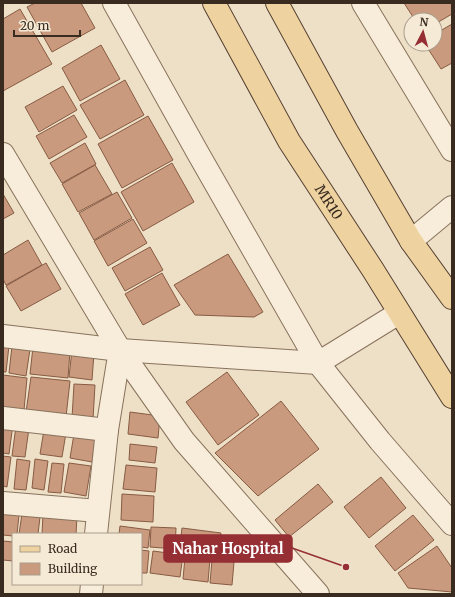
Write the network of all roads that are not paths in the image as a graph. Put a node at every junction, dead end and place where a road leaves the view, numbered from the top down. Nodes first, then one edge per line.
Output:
1 (114, 3) edge
2 (214, 3) edge
3 (277, 3) edge
4 (363, 3) edge
5 (452, 150) edge
6 (3, 154) edge
7 (452, 207) edge
8 (412, 240) junction
9 (452, 298) edge
10 (400, 313) junction
11 (3, 336) edge
12 (120, 350) junction
13 (318, 363) junction
14 (452, 397) edge
15 (3, 418) edge
16 (107, 430) junction
17 (3, 503) edge
18 (98, 510) junction
19 (452, 524) edge
20 (96, 533) edge
21 (318, 594) edge

1 - 13 street
2 - 10 main road, MR10
3 - 8 main road
4 - 5 street
6 - 12 street
7 - 8 street
8 - 9 main road
10 - 13 street
10 - 14 main road, MR10
11 - 12 street
12 - 13 street
12 - 16 street
12 - 21 street
13 - 19 street
15 - 16 street
16 - 18 street
17 - 18 street
18 - 20 street

